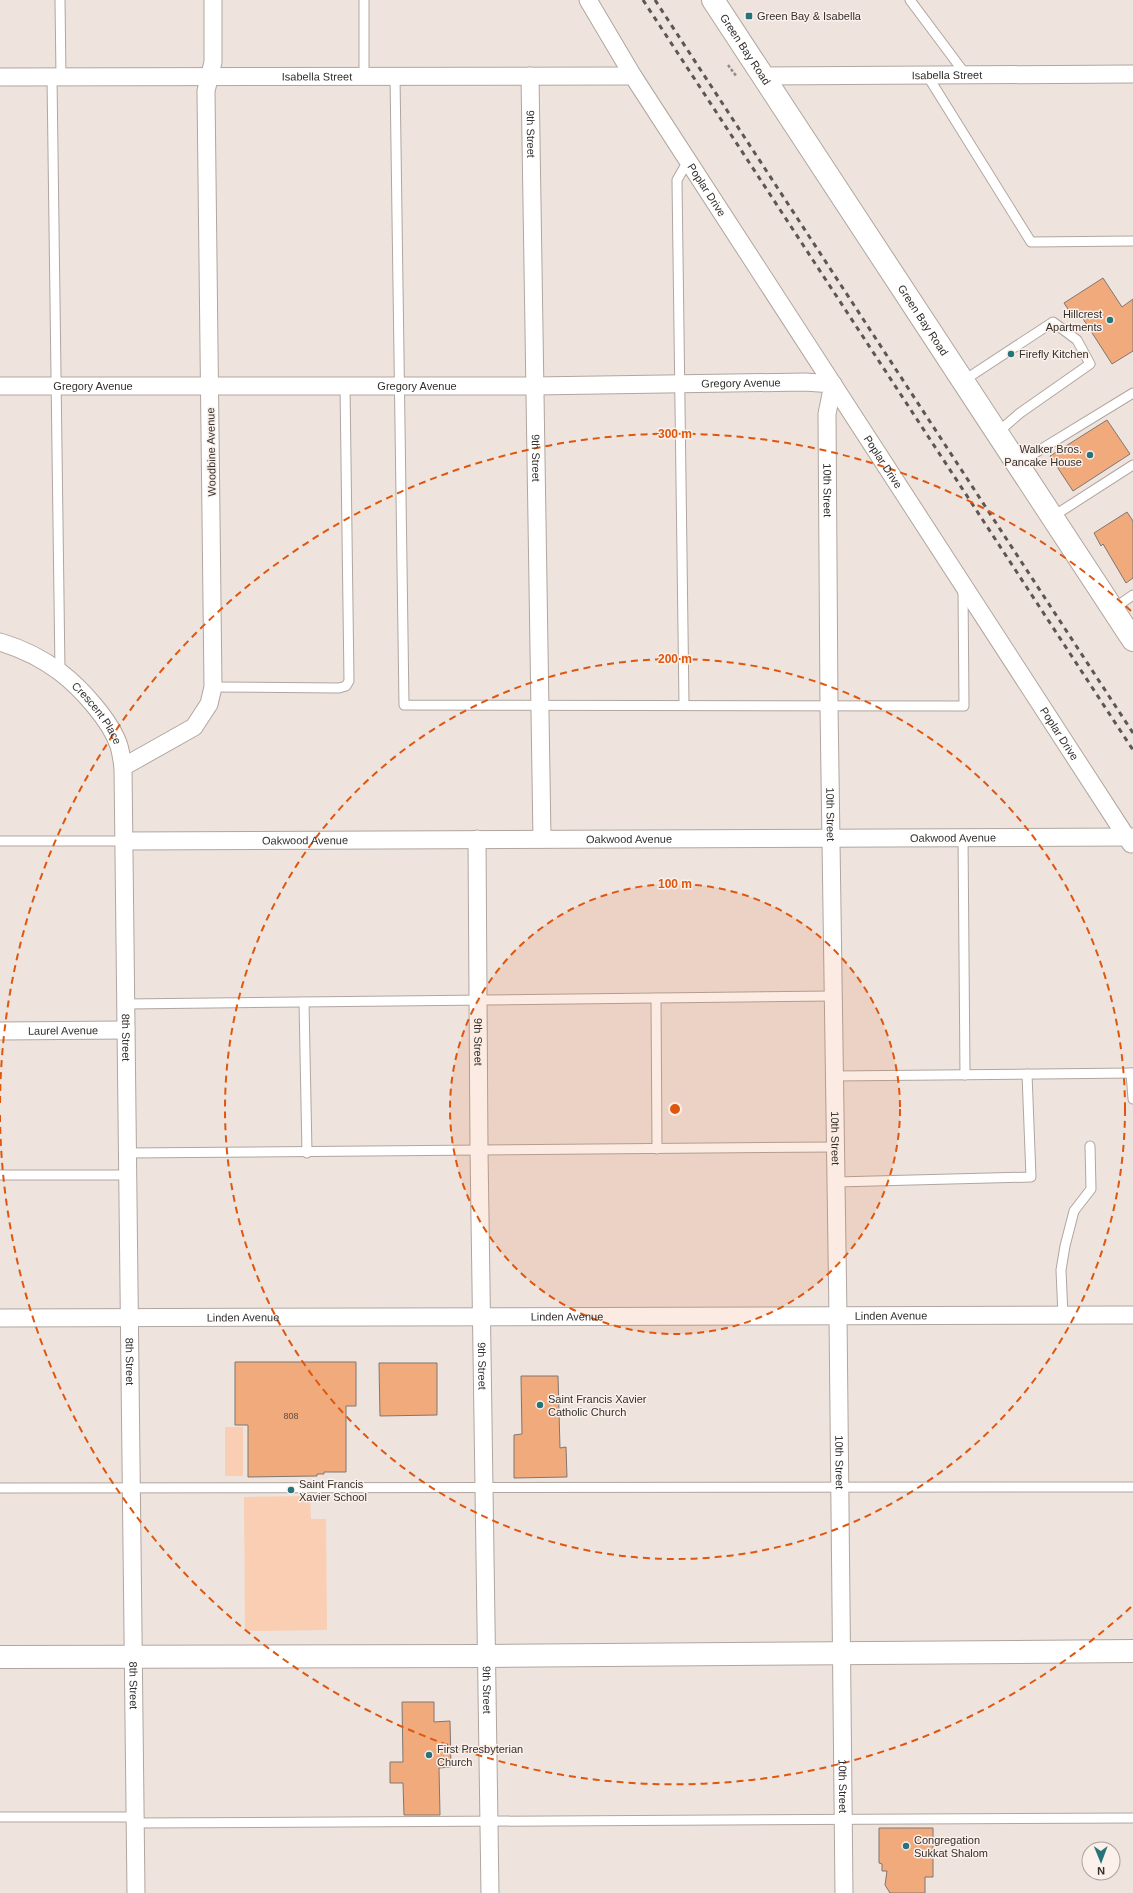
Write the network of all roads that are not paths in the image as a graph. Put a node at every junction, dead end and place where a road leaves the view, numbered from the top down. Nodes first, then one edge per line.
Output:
1 (60, 0) edge
2 (213, 0) edge
3 (364, 0) edge
4 (588, 0) edge
5 (713, 0) edge
6 (910, 0) edge
7 (1133, 74) edge
8 (927, 75) junction
9 (966, 75) junction
10 (364, 76) junction
11 (394, 76) junction
12 (530, 76) junction
13 (633, 76) junction
14 (762, 76) junction
15 (0, 77) edge
16 (57, 77) junction
17 (207, 84) junction
18 (688, 161) junction
19 (1133, 241) edge
20 (963, 381) junction
21 (679, 384) junction
22 (833, 384) junction
23 (400, 385) junction
24 (0, 386) edge
25 (56, 386) junction
26 (211, 386) junction
27 (345, 386) junction
28 (534, 386) junction
29 (1133, 393) edge
30 (997, 433) junction
31 (1017, 464) junction
32 (1133, 465) edge
33 (1052, 517) junction
34 (963, 586) junction
35 (1133, 595) edge
36 (1112, 609) junction
37 (1133, 640) edge
38 (0, 642) edge
39 (60, 672) junction
40 (214, 687) junction
41 (540, 705) junction
42 (684, 705) junction
43 (829, 706) junction
44 (123, 767) junction
45 (124, 835) junction
46 (964, 837) junction
47 (832, 838) junction
48 (477, 839) junction
49 (542, 839) junction
50 (0, 841) edge
51 (1131, 841) edge
52 (833, 996) junction
53 (656, 998) junction
54 (478, 1000) junction
55 (304, 1002) junction
56 (126, 1004) junction
57 (126, 1030) junction
58 (0, 1031) edge
59 (1132, 1073) edge
60 (1027, 1074) junction
61 (965, 1075) junction
62 (834, 1076) junction
63 (1133, 1099) edge
64 (1090, 1146) dead end
65 (835, 1147) junction
66 (657, 1148) junction
67 (479, 1150) junction
68 (128, 1153) junction
69 (307, 1153) junction
70 (0, 1175) edge
71 (128, 1175) junction
72 (836, 1182) junction
73 (838, 1316) junction
74 (1063, 1316) junction
75 (1133, 1316) edge
76 (482, 1317) junction
77 (0, 1318) edge
78 (130, 1318) junction
79 (485, 1487) junction
80 (840, 1487) junction
81 (1133, 1487) edge
82 (0, 1488) edge
83 (131, 1488) junction
84 (1133, 1651) edge
85 (842, 1652) junction
86 (487, 1656) junction
87 (0, 1657) edge
88 (133, 1657) junction
89 (0, 1817) edge
90 (1133, 1818) edge
91 (843, 1819) junction
92 (135, 1820) junction
93 (489, 1822) junction
94 (136, 1893) edge
95 (490, 1893) edge
96 (844, 1893) edge

1 - 16 lane
2 - 17 street, Woodbine Avenue
3 - 10 lane
4 - 13 street, Poplar Drive
5 - 14 street, Green Bay Road
6 - 9 lane
7 - 9 street, Isabella Street
8 - 9 street, Isabella Street
8 - 14 street, Isabella Street
8 - 19 lane
10 - 11 street, Isabella Street
10 - 17 street, Isabella Street
11 - 12 street, Isabella Street
11 - 23 lane
12 - 13 street, Isabella Street
12 - 28 street, 9th Street
13 - 18 street, Poplar Drive
14 - 20 street, Green Bay Road
15 - 16 street, Isabella Street
16 - 17 street, Isabella Street
16 - 25 lane
17 - 26 street, Woodbine Avenue
18 - 21 lane
18 - 22 street, Poplar Drive
20 - 30 street, Green Bay Road
20 - 30 lane
21 - 22 street, Gregory Avenue
21 - 28 street, Gregory Avenue
21 - 42 lane
22 - 34 street, Poplar Drive
22 - 43 street, 10th Street
23 - 27 street, Gregory Avenue
23 - 28 street, Gregory Avenue
23 - 41 lane
24 - 25 street, Gregory Avenue
25 - 26 street, Gregory Avenue
25 - 39 lane
26 - 27 street, Gregory Avenue
26 - 40 street, Woodbine Avenue
27 - 40 lane
28 - 41 street, 9th Street
29 - 31 lane
30 - 31 street, Green Bay Road
31 - 33 street, Green Bay Road
32 - 33 lane
33 - 36 street, Green Bay Road
34 - 43 lane
34 - 51 street, Poplar Drive
35 - 36 lane
36 - 37 street, Green Bay Road
38 - 39 street, Crescent Place
39 - 44 street, Crescent Place
40 - 44 street, Woodbine Avenue
41 - 42 lane
41 - 49 street, 9th Street
42 - 43 lane
43 - 47 street, 10th Street
44 - 45 street, Crescent Place
45 - 48 street, Oakwood Avenue
45 - 50 lane
45 - 56 street, 8th Street
46 - 47 street, Oakwood Avenue
46 - 51 street, Oakwood Avenue
46 - 61 lane
47 - 49 street, Oakwood Avenue
47 - 52 street, 10th Street
48 - 49 street, Oakwood Avenue
48 - 54 street, 9th Street
52 - 53 lane
52 - 62 street, 10th Street
53 - 54 lane
53 - 66 lane
54 - 55 lane
54 - 67 street, 9th Street
55 - 56 lane
55 - 69 lane
56 - 57 street, 8th Street
57 - 58 street, Laurel Avenue
57 - 68 street, 8th Street
59 - 60 lane
59 - 63 lane
60 - 61 lane
60 - 72 lane
61 - 62 lane
62 - 65 street, 10th Street
64 - 74 lane
65 - 66 lane
65 - 72 street, 10th Street
66 - 67 lane
67 - 69 lane
67 - 76 street, 9th Street
68 - 69 lane
68 - 71 street, 8th Street
70 - 71 lane
71 - 78 street, 8th Street
72 - 73 street, 10th Street
73 - 74 street, Linden Avenue
73 - 76 street, Linden Avenue
73 - 80 street, 10th Street
74 - 75 street, Linden Avenue
76 - 78 street, Linden Avenue
76 - 79 street, 9th Street
77 - 78 street, Linden Avenue
78 - 83 street, 8th Street
79 - 80 lane
79 - 83 lane
79 - 86 street, 9th Street
80 - 81 lane
80 - 85 street, 10th Street
82 - 83 lane
83 - 88 street, 8th Street
84 - 85 street
85 - 86 street
85 - 91 street, 10th Street
86 - 88 street
86 - 93 street, 9th Street
87 - 88 street
88 - 92 street, 8th Street
89 - 92 lane
90 - 91 lane
91 - 93 lane
91 - 96 street, 10th Street
92 - 93 lane
92 - 94 street, 8th Street
93 - 95 street, 9th Street

